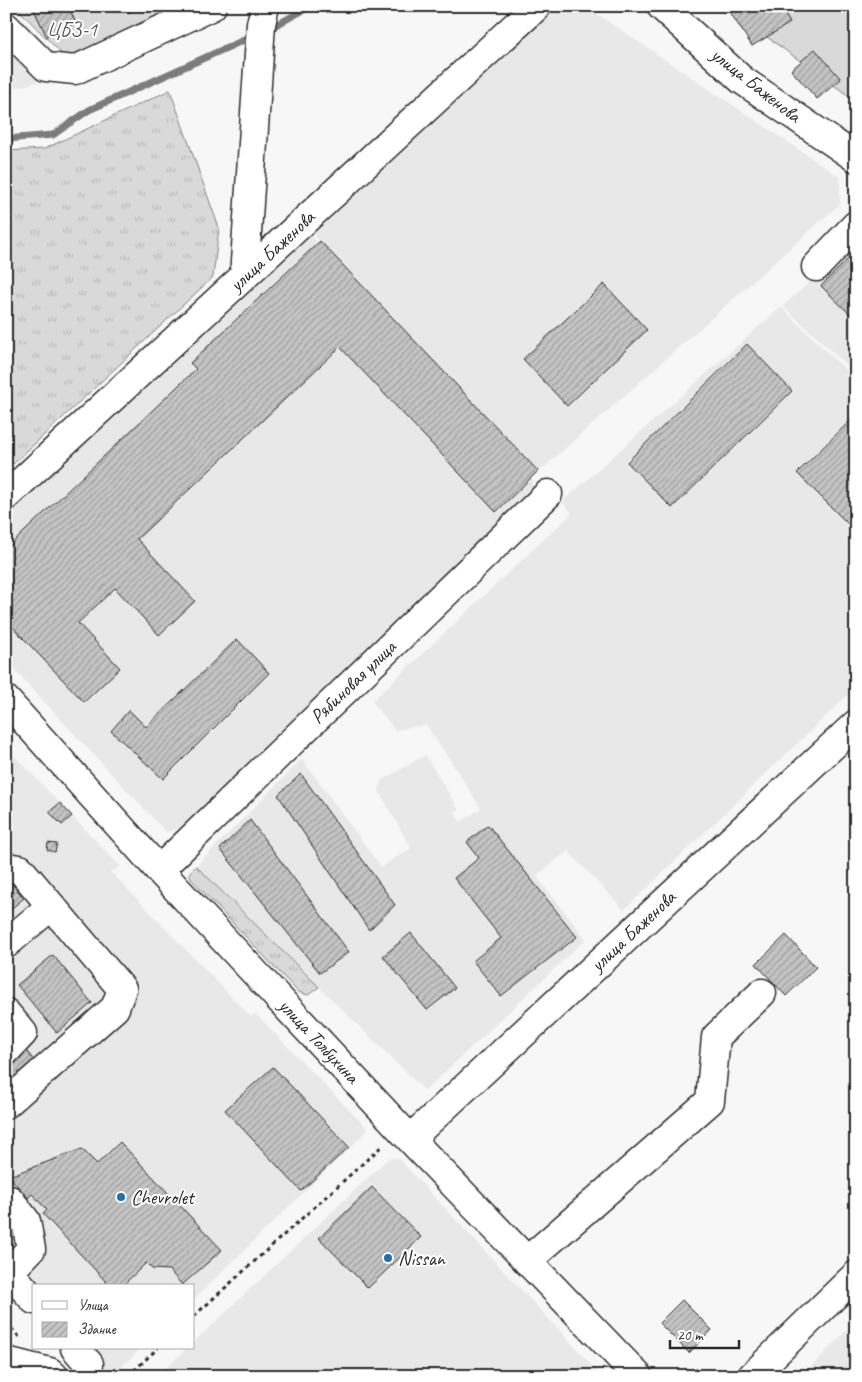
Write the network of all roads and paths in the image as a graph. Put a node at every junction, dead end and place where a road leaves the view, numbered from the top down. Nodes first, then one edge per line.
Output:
1 (212, 6) edge
2 (265, 6) edge
3 (537, 6) edge
4 (661, 6) edge
5 (6, 27) edge
6 (853, 151) edge
7 (856, 226) edge
8 (816, 267) dead end
9 (244, 277) junction
10 (548, 494) dead end
11 (7, 495) edge
12 (6, 700) edge
13 (856, 724) edge
14 (6, 867) edge
15 (159, 870) junction
16 (51, 906) junction
17 (6, 944) edge
18 (762, 993) dead end
19 (6, 1013) edge
20 (6, 1051) edge
21 (6, 1104) edge
22 (405, 1134) junction
23 (6, 1199) edge
24 (528, 1261) junction
25 (856, 1275) edge
26 (32, 1298) edge
27 (195, 1315) edge
28 (156, 1350) edge
29 (6, 1363) edge
30 (16, 1376) edge
31 (54, 1376) edge
32 (128, 1376) edge
33 (638, 1376) edge
34 (752, 1376) edge

1 - 5 street
2 - 9 street
3 - 9 street, улица Баженова
4 - 6 street, улица Баженова
7 - 8 street
9 - 11 street, улица Баженова
10 - 15 street, Рябиновая улица
12 - 15 street, улица Толбухина
13 - 22 street, улица Баженова
14 - 16 street
15 - 22 street, улица Толбухина
16 - 17 street
16 - 21 street
18 - 24 street
19 - 20 street
22 - 24 street, улица Толбухина
22 - 27 path
23 - 26 street
24 - 33 street, улица Толбухина
25 - 34 street
28 - 32 path
29 - 30 street
29 - 31 street

